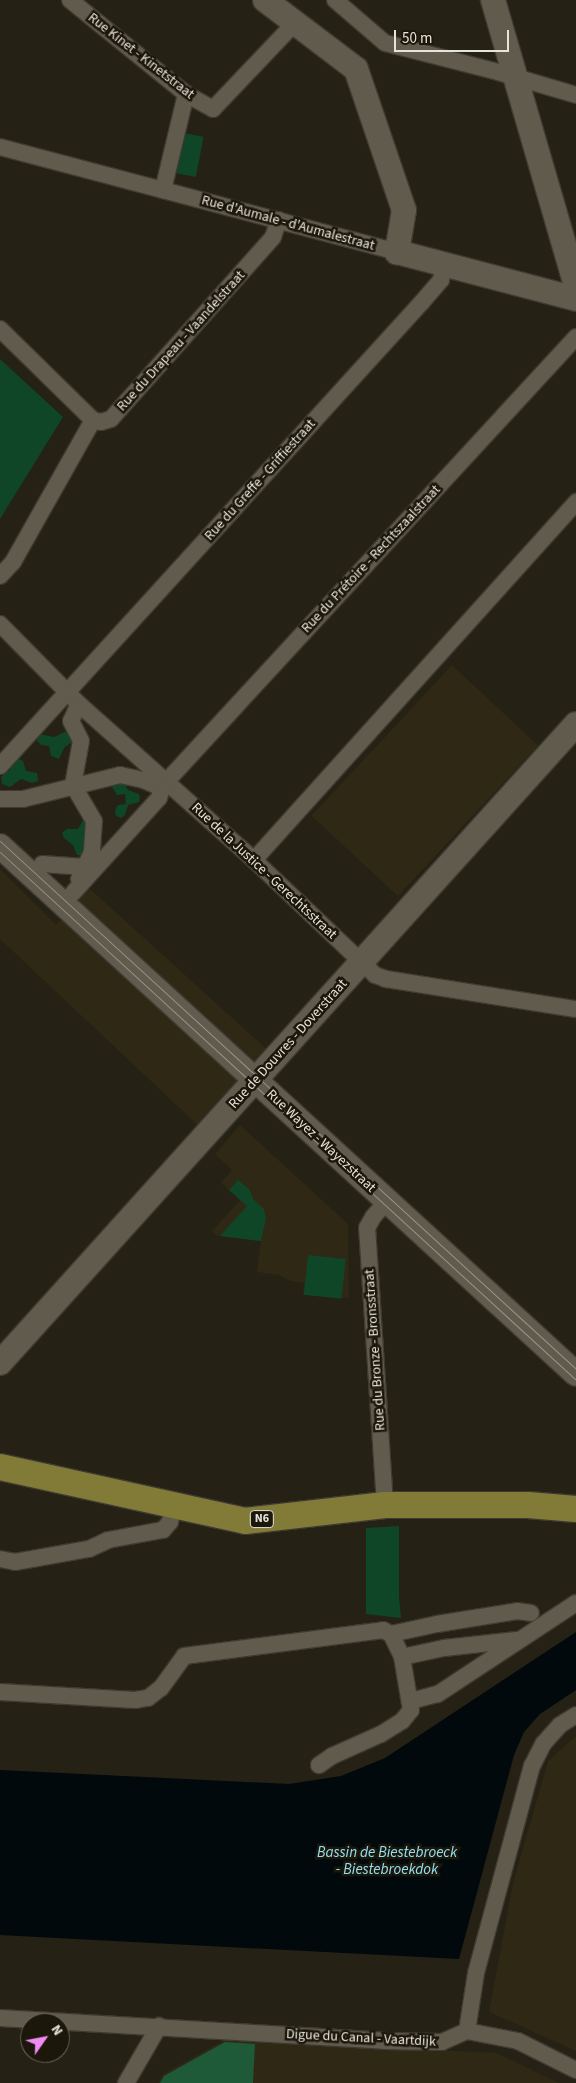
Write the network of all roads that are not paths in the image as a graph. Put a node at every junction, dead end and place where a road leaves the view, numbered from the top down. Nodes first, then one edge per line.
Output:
1 (70, 0) edge
2 (265, 0) edge
3 (334, 0) edge
4 (493, 0) edge
5 (295, 23) junction
6 (516, 78) junction
7 (186, 94) junction
8 (576, 95) edge
9 (0, 147) edge
10 (163, 190) junction
11 (279, 220) junction
12 (396, 252) junction
13 (444, 264) junction
14 (576, 286) edge
15 (576, 298) edge
16 (0, 329) edge
17 (576, 337) edge
18 (93, 420) junction
19 (576, 502) edge
20 (0, 576) edge
21 (0, 624) edge
22 (68, 692) junction
23 (76, 710) dead end
24 (576, 724) edge
25 (0, 766) edge
26 (166, 782) junction
27 (74, 785) junction
28 (0, 799) edge
29 (0, 846) edge
30 (254, 860) junction
31 (42, 864) dead end
32 (85, 867) junction
33 (362, 962) junction
34 (576, 1009) edge
35 (255, 1080) junction
36 (387, 1201) junction
37 (0, 1363) edge
38 (576, 1374) edge
39 (0, 1467) edge
40 (385, 1505) junction
41 (173, 1506) junction
42 (576, 1509) edge
43 (0, 1559) edge
44 (576, 1602) edge
45 (531, 1613) dead end
46 (391, 1634) junction
47 (517, 1640) junction
48 (402, 1657) junction
49 (0, 1692) edge
50 (411, 1701) junction
51 (576, 1715) edge
52 (319, 1765) dead end
53 (0, 2018) edge
54 (159, 2026) junction
55 (467, 2031) junction
56 (576, 2070) edge
57 (126, 2083) edge

1 - 7 street, Rue Kinet - Kinetstraat
2 - 5 street
3 - 6 street
4 - 6 street
5 - 7 street, Rue Kinet - Kinetstraat
5 - 12 street
6 - 8 street
6 - 14 street
7 - 10 street
9 - 10 street, Rue d'Aumale - d'Aumalestraat
10 - 11 street, Rue d'Aumale - d'Aumalestraat
11 - 12 street, Rue d'Aumale - d'Aumalestraat
11 - 18 street, Rue du Drapeau - Vaandelstraat
12 - 13 street, Rue d'Aumale - d'Aumalestraat
13 - 15 street, Rue d'Aumale - d'Aumalestraat
13 - 22 street, Rue du Greffe - Griffiestraat
16 - 18 street
17 - 26 street, Rue du Prétoire - Rechtszaalstraat
18 - 20 street
19 - 30 street
21 - 22 street, Rue de la Justice - Gerechtsstraat
22 - 25 street, Rue du Greffe - Griffiestraat
22 - 26 street, Rue de la Justice - Gerechtsstraat
23 - 27 street
24 - 33 street, Rue de Douvres - Doverstraat
26 - 30 street, Rue de la Justice - Gerechtsstraat
27 - 28 street
27 - 32 street
27 - 32 street
29 - 35 street, Rue Wayez - Wayezstraat
30 - 33 street, Rue de la Justice - Gerechtsstraat
31 - 32 street
33 - 34 street, Rue de la Justice - Gerechtsstraat
33 - 35 street, Rue de Douvres - Doverstraat
35 - 36 street, Rue Wayez - Wayezstraat
35 - 37 street, Rue de Douvres - Doverstraat
36 - 38 street, Rue Wayez - Wayezstraat
36 - 40 street, Rue du Bronze - Bronsstraat
39 - 41 main road, N6
40 - 41 main road, N6
40 - 42 main road, N6
41 - 43 street
44 - 47 street
45 - 46 street
46 - 48 street
46 - 49 street
47 - 48 street
47 - 50 street
48 - 50 street
50 - 52 street
51 - 55 street
53 - 54 street, Digue du Canal - Vaartdijk
54 - 55 street, Digue du Canal - Vaartdijk
54 - 57 street
55 - 56 street

